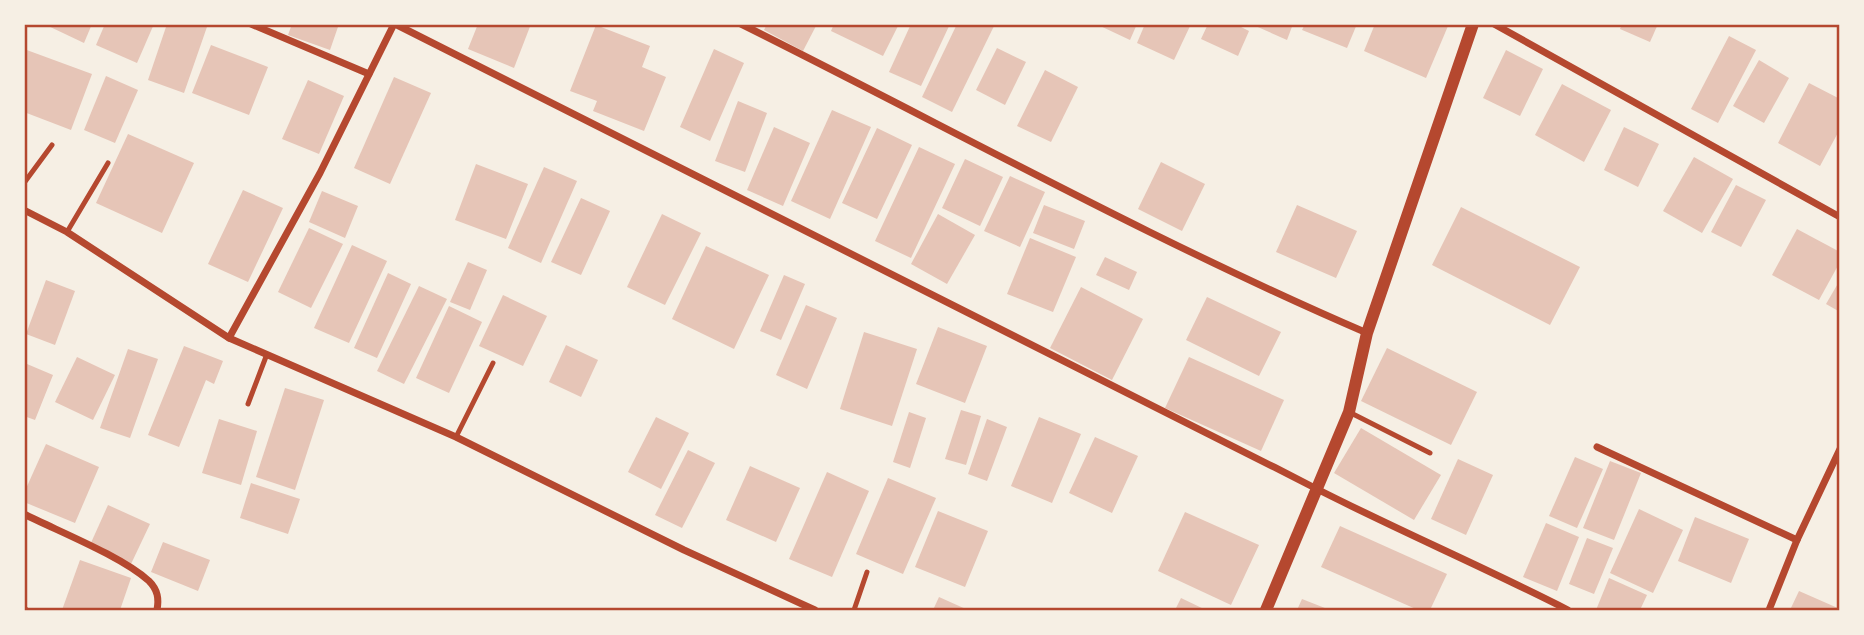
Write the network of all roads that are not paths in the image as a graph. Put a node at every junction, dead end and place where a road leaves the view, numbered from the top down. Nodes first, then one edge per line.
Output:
1 (251, 24) edge
2 (395, 24) edge
3 (741, 24) edge
4 (1473, 24) edge
5 (1494, 24) edge
6 (369, 74) junction
7 (52, 145) dead end
8 (108, 163) dead end
9 (24, 183) edge
10 (24, 209) edge
11 (1839, 217) edge
12 (67, 232) junction
13 (1367, 333) junction
14 (229, 338) junction
15 (267, 354) junction
16 (492, 363) dead end
17 (247, 404) dead end
18 (1349, 412) junction
19 (456, 438) junction
20 (1597, 447) dead end
21 (1839, 449) edge
22 (1430, 453) dead end
23 (1317, 489) junction
24 (24, 514) edge
25 (1797, 540) junction
26 (867, 572) dead end
27 (157, 611) edge
28 (815, 611) edge
29 (854, 611) edge
30 (1266, 611) edge
31 (1568, 611) edge
32 (1769, 611) edge

1 - 6 street
2 - 6 street
2 - 23 street
3 - 13 street
4 - 13 street
5 - 11 street
6 - 14 street
7 - 9 lane
8 - 12 lane
10 - 12 street
12 - 14 street
13 - 18 street
14 - 15 street
15 - 17 lane
15 - 19 street
16 - 19 lane
18 - 22 lane
18 - 23 street
19 - 28 street
20 - 25 street
21 - 25 street
23 - 30 street
23 - 31 street
24 - 27 street
25 - 32 street
26 - 29 lane

